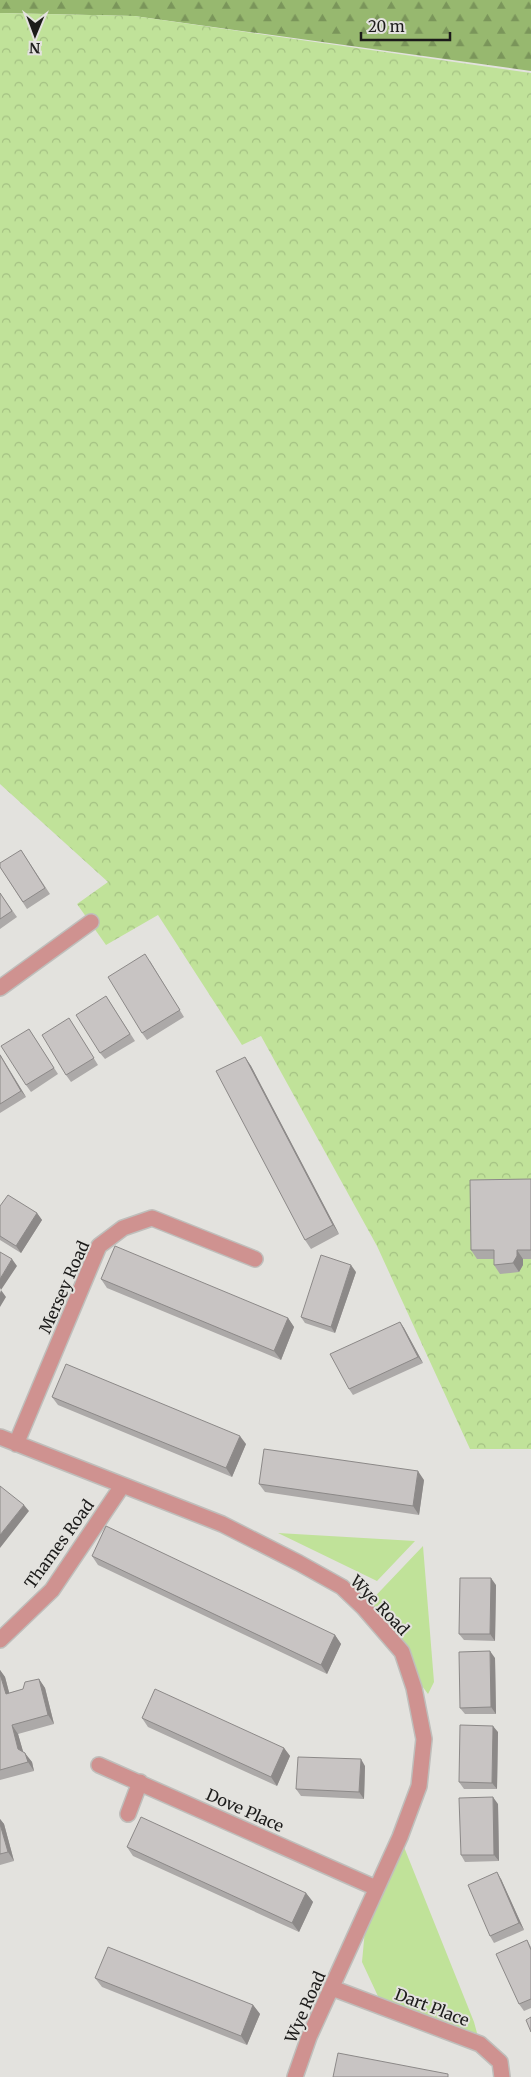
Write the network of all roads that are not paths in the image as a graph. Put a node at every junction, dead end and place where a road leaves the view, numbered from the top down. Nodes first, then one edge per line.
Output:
1 (90, 922) dead end
2 (0, 988) edge
3 (255, 1259) dead end
4 (0, 1437) edge
5 (16, 1444) junction
6 (122, 1486) junction
7 (0, 1640) edge
8 (100, 1764) dead end
9 (140, 1782) junction
10 (128, 1814) dead end
11 (376, 1888) junction
12 (332, 1988) junction
13 (295, 2077) edge
14 (502, 2077) edge

1 - 2 street
3 - 5 street, Mersey Road
4 - 5 street, Wye Road
5 - 6 street, Wye Road
6 - 7 street, Thames Road
6 - 11 street, Wye Road
8 - 9 street, Dove Place
9 - 10 street
9 - 11 street, Dove Place
11 - 12 street, Wye Road
12 - 13 street, Wye Road
12 - 14 street, Dart Place

